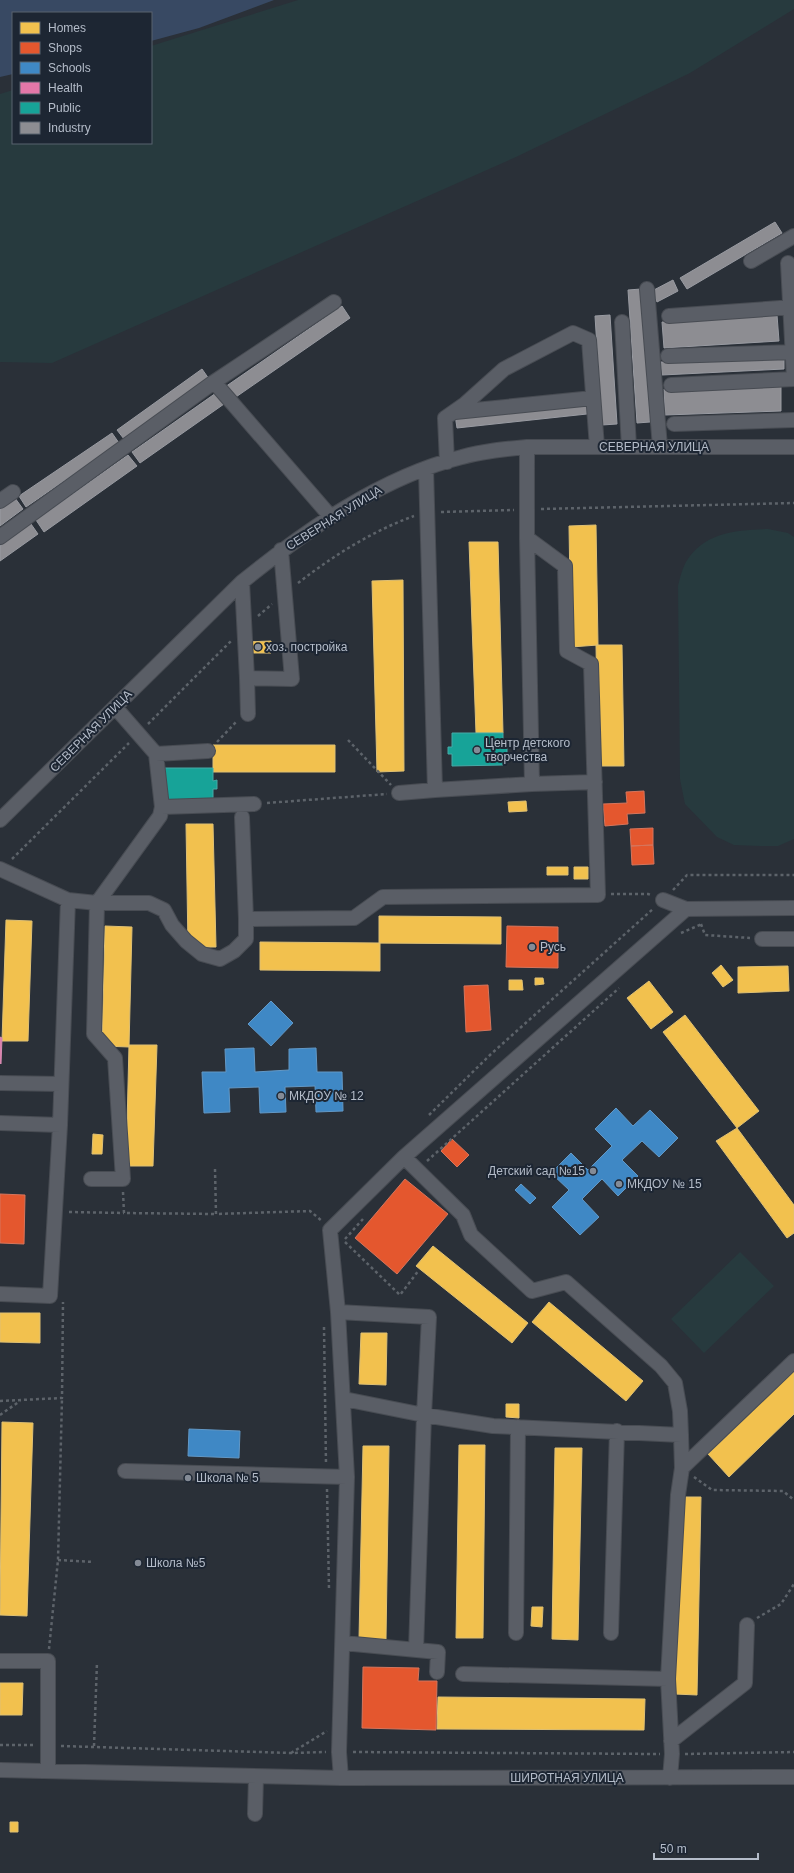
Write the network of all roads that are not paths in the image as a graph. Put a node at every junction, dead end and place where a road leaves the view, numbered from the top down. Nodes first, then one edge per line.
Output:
1 (794, 236) edge
2 (751, 261) dead end
3 (788, 263) dead end
4 (647, 290) dead end
5 (791, 292) edge
6 (334, 302) dead end
7 (792, 307) edge
8 (669, 316) dead end
9 (622, 322) dead end
10 (793, 352) edge
11 (668, 356) dead end
12 (794, 379) edge
13 (214, 382) junction
14 (671, 384) dead end
15 (593, 398) junction
16 (455, 412) junction
17 (794, 420) edge
18 (674, 424) dead end
19 (528, 447) junction
20 (597, 447) junction
21 (629, 447) junction
22 (660, 447) junction
23 (794, 447) edge
24 (447, 462) junction
25 (426, 469) junction
26 (13, 492) dead end
27 (0, 501) edge
28 (331, 517) junction
29 (0, 537) edge
30 (527, 538) junction
31 (281, 550) junction
32 (242, 582) junction
33 (247, 678) junction
34 (115, 707) junction
35 (248, 714) road end
36 (208, 752) road end
37 (156, 754) junction
38 (595, 782) junction
39 (532, 784) junction
40 (435, 790) junction
41 (399, 793) road end
42 (254, 804) road end
43 (162, 807) junction
44 (242, 817) dead end
45 (0, 820) edge
46 (1, 869) edge
47 (68, 900) junction
48 (663, 900) road end
49 (97, 903) junction
50 (794, 908) edge
51 (686, 909) junction
52 (246, 919) junction
53 (762, 939) road end
54 (794, 939) edge
55 (0, 1083) edge
56 (61, 1084) junction
57 (0, 1124) edge
58 (60, 1125) junction
59 (409, 1162) junction
60 (91, 1179) dead end
61 (0, 1294) edge
62 (338, 1312) junction
63 (794, 1361) edge
64 (344, 1399) junction
65 (424, 1415) junction
66 (518, 1427) junction
67 (617, 1431) junction
68 (681, 1435) junction
69 (682, 1468) junction
70 (125, 1471) dead end
71 (347, 1477) junction
72 (747, 1625) road end
73 (516, 1633) dead end
74 (611, 1633) dead end
75 (343, 1644) junction
76 (416, 1650) junction
77 (0, 1660) edge
78 (437, 1672) dead end
79 (463, 1674) dead end
80 (668, 1679) junction
81 (672, 1748) junction
82 (0, 1770) edge
83 (48, 1770) junction
84 (256, 1776) junction
85 (794, 1776) edge
86 (341, 1778) junction
87 (670, 1778) junction
88 (255, 1814) dead end

1 - 2 street
3 - 5 street
4 - 22 street
5 - 7 street
6 - 13 street
7 - 8 street
7 - 10 street
9 - 21 street
10 - 11 street
10 - 12 street
12 - 14 street
13 - 28 street
13 - 29 street
15 - 16 street
15 - 16 street
15 - 20 street
16 - 24 street
17 - 18 street
19 - 20 street, СЕВЕРНАЯ УЛИЦА
19 - 24 street, СЕВЕРНАЯ УЛИЦА
19 - 30 street
20 - 21 street, СЕВЕРНАЯ УЛИЦА
21 - 22 street, СЕВЕРНАЯ УЛИЦА
22 - 23 street, СЕВЕРНАЯ УЛИЦА
24 - 25 street, СЕВЕРНАЯ УЛИЦА
25 - 28 street, СЕВЕРНАЯ УЛИЦА
25 - 40 street
26 - 27 street
28 - 31 street, СЕВЕРНАЯ УЛИЦА
30 - 38 street
30 - 39 street
31 - 32 street, СЕВЕРНАЯ УЛИЦА
31 - 33 street
32 - 33 street
32 - 34 street, СЕВЕРНАЯ УЛИЦА
33 - 35 street
34 - 37 street
34 - 45 street, СЕВЕРНАЯ УЛИЦА
36 - 37 street
37 - 43 street
38 - 39 street
38 - 52 street
39 - 40 street
40 - 41 street
42 - 43 street
43 - 49 street
44 - 52 street
46 - 47 street
47 - 49 street
47 - 56 street
48 - 51 street
49 - 52 street
49 - 60 street
50 - 51 street
51 - 59 street
53 - 54 street
55 - 56 street
56 - 58 street
57 - 58 street
58 - 61 street
59 - 62 street
59 - 68 street
62 - 64 street
62 - 65 street
63 - 69 street
64 - 65 street
64 - 71 street
65 - 66 street
65 - 76 street
66 - 67 street
66 - 73 street
67 - 68 street
67 - 74 street
68 - 69 street
69 - 80 street
70 - 71 street
71 - 75 street
72 - 81 street
75 - 76 street
75 - 86 street
76 - 78 street
77 - 83 street
79 - 80 street
80 - 81 street
81 - 87 street
82 - 83 street, ШИРОТНАЯ УЛИЦА
83 - 84 street, ШИРОТНАЯ УЛИЦА
84 - 86 street, ШИРОТНАЯ УЛИЦА
84 - 88 street
85 - 87 street, ШИРОТНАЯ УЛИЦА
86 - 87 street, ШИРОТНАЯ УЛИЦА

